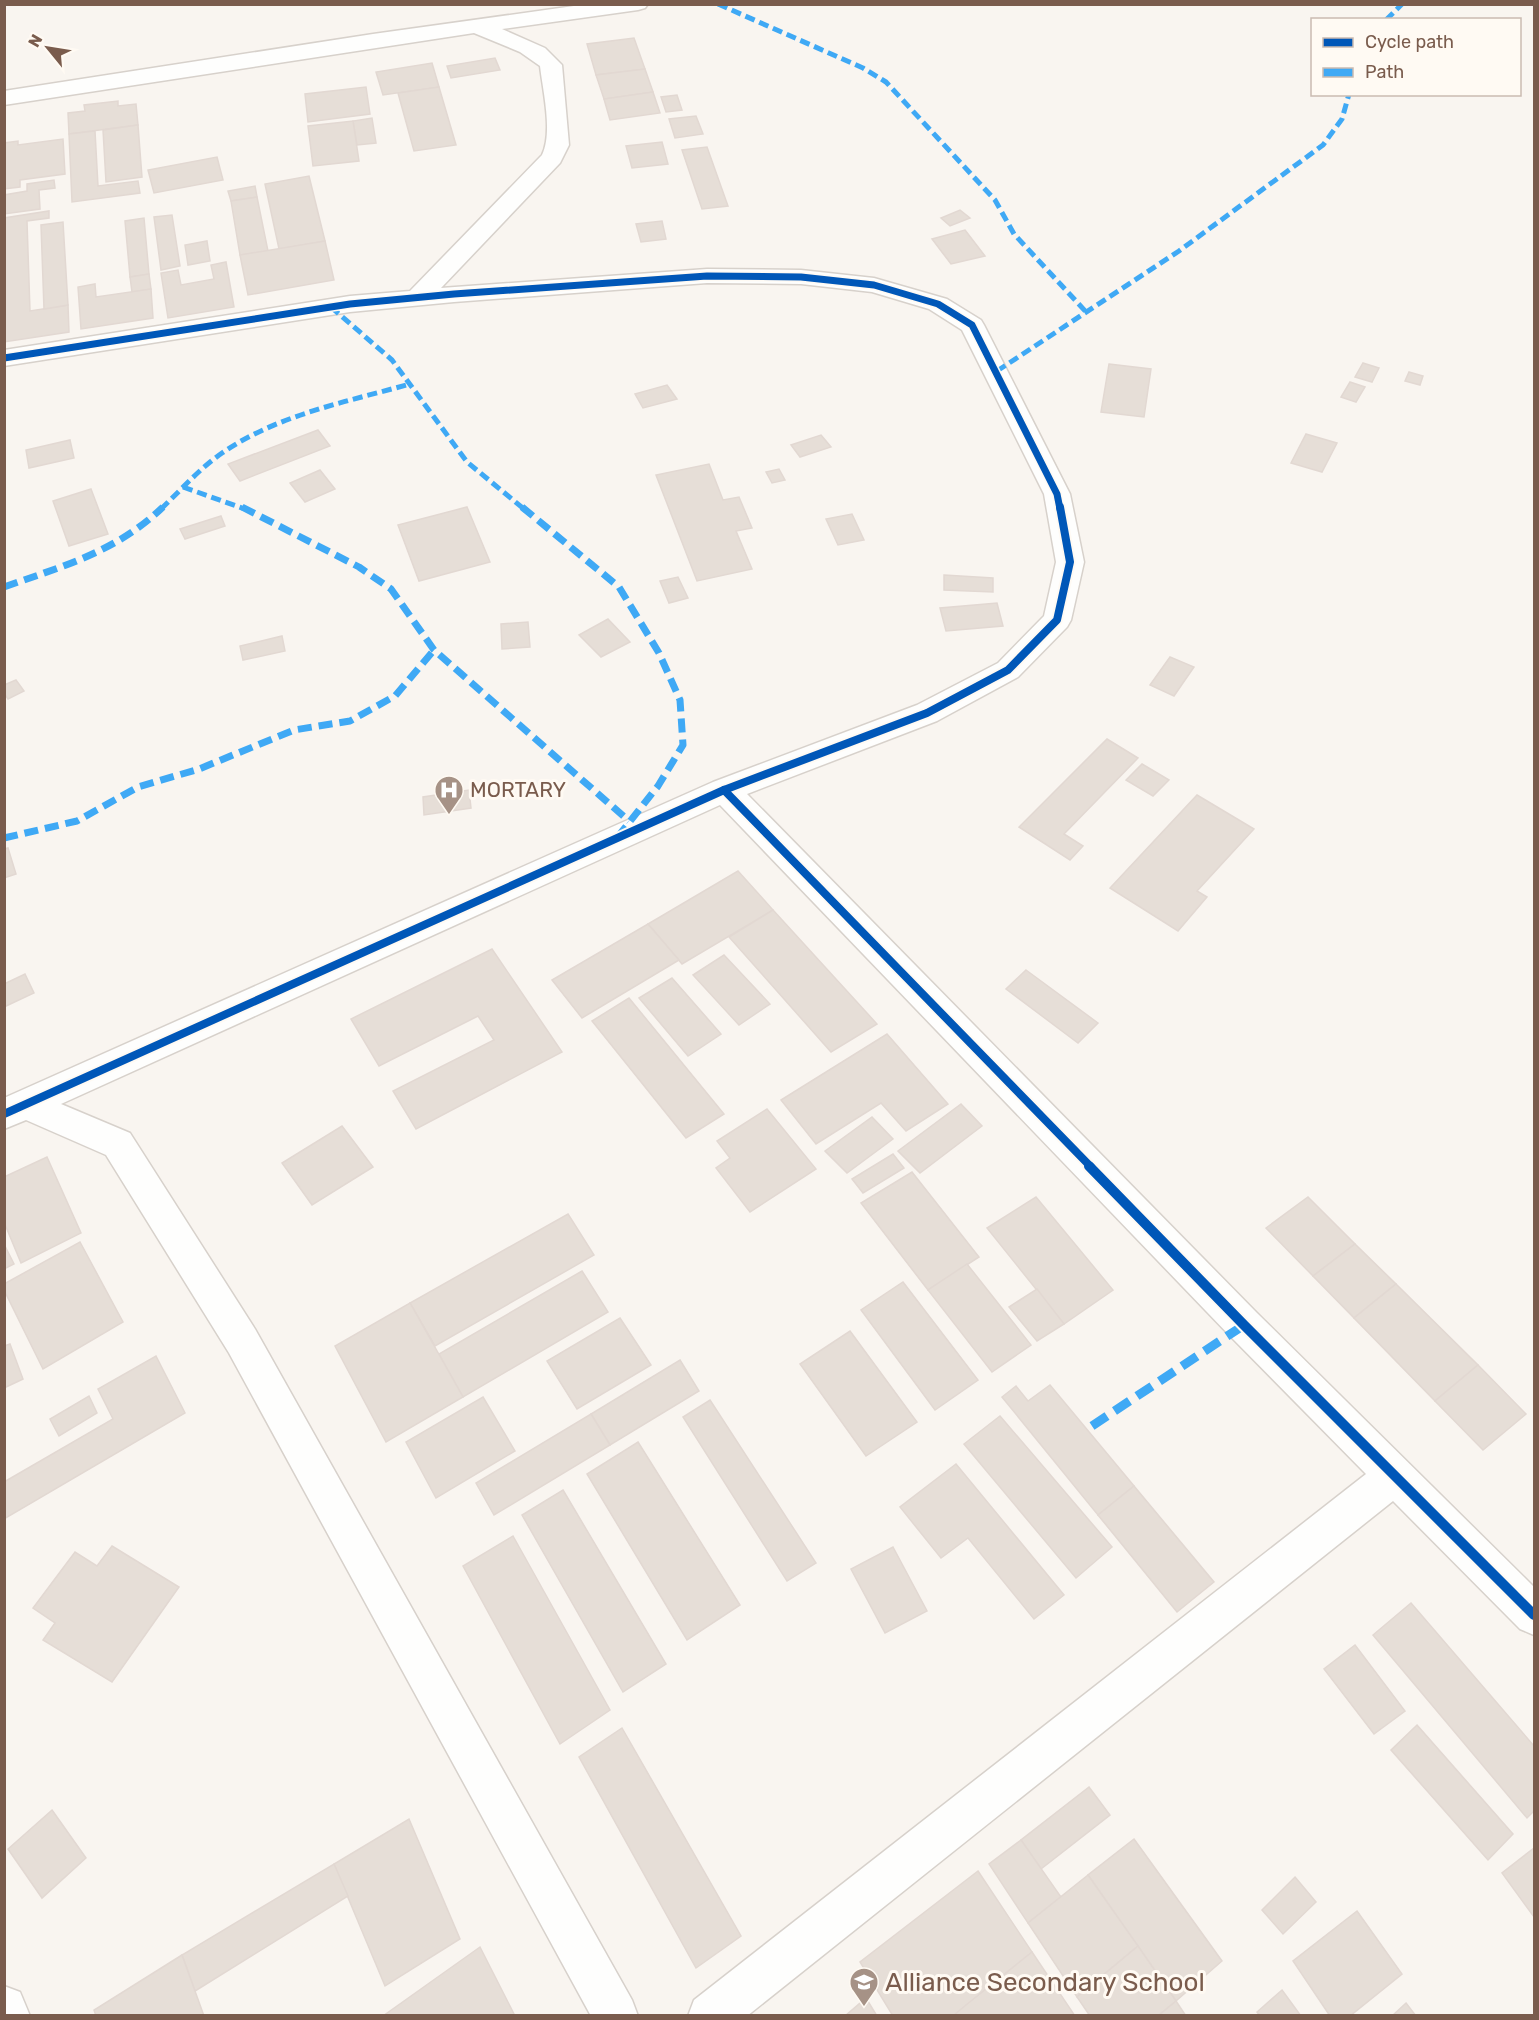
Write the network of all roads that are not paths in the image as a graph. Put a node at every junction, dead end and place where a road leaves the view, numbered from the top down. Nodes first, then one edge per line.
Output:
1 (638, 4) edge
2 (476, 26) junction
3 (4, 98) edge
4 (418, 297) junction
5 (4, 358) edge
6 (724, 790) junction
7 (16, 1110) edge
8 (1395, 1475) junction
9 (1534, 1615) edge
10 (4, 2008) edge
11 (8, 2016) edge
12 (616, 2016) edge
13 (710, 2016) edge

1 - 2 street
2 - 3 street
2 - 4 street
4 - 5 street
4 - 6 street
6 - 7 street
6 - 8 street
7 - 12 street
8 - 9 street
8 - 13 street
10 - 11 street

